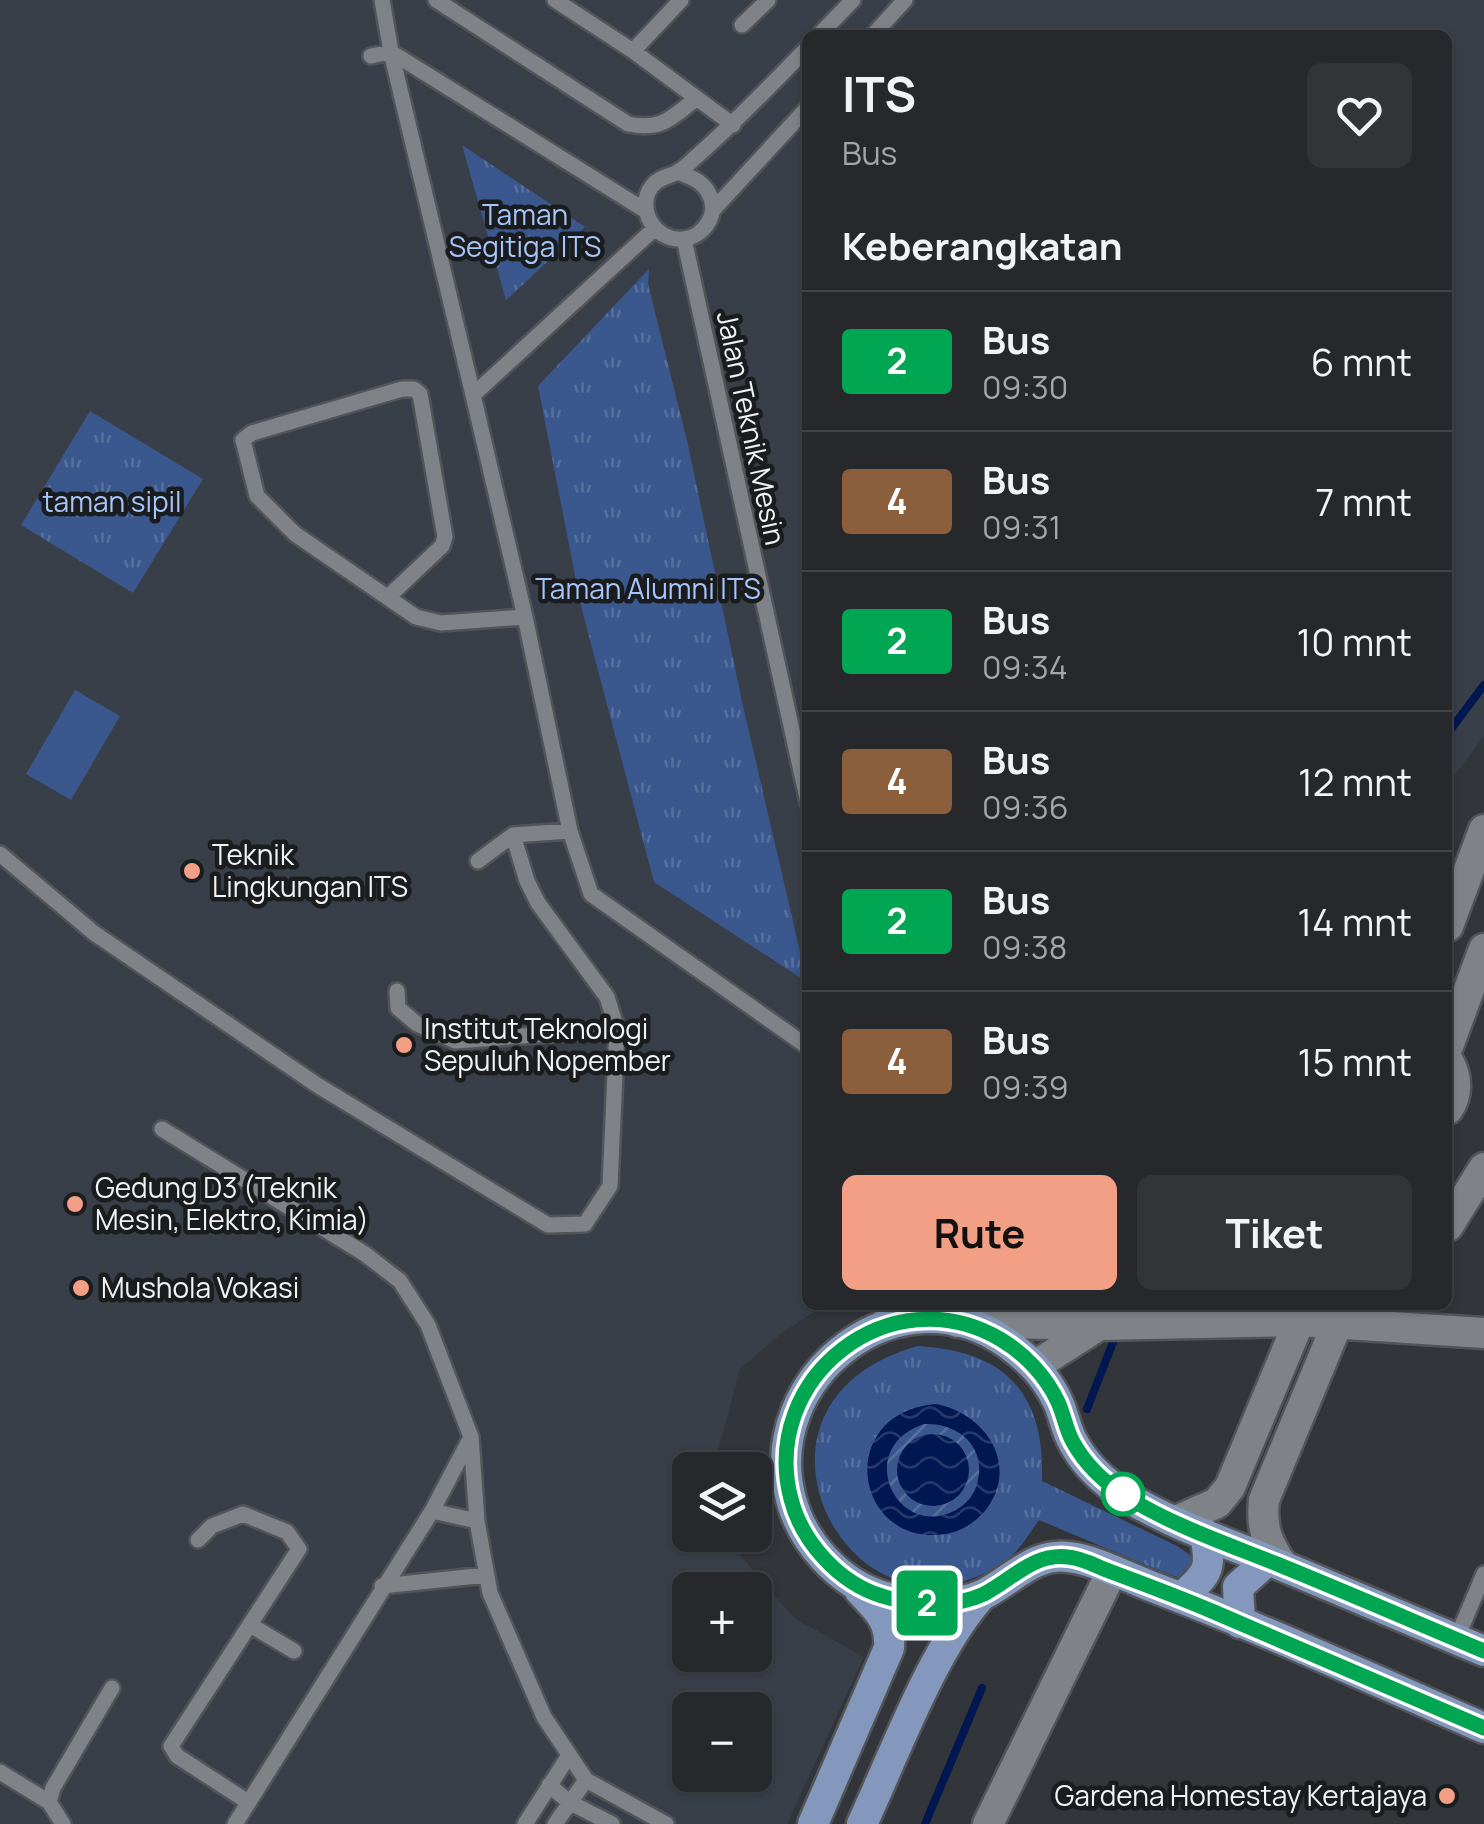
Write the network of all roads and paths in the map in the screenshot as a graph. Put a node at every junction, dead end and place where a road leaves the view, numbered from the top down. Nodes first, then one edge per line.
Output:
1 (382, 0) edge
2 (436, 0) edge
3 (555, 0) edge
4 (681, 0) edge
5 (768, 0) edge
6 (853, 0) edge
7 (906, 0) edge
8 (742, 25) dead end
9 (824, 30) edge
10 (879, 30) edge
11 (633, 51) junction
12 (390, 52) junction
13 (802, 53) edge
14 (371, 56) dead end
15 (697, 98) junction
16 (802, 113) edge
17 (733, 125) junction
18 (678, 172) junction
19 (712, 210) junction
20 (646, 211) junction
21 (654, 229) junction
22 (684, 239) junction
23 (473, 395) junction
24 (388, 597) junction
25 (525, 618) junction
26 (802, 776) edge
27 (1484, 830) edge
28 (570, 831) junction
29 (514, 835) junction
30 (0, 854) edge
31 (478, 861) dead end
32 (1452, 915) edge
33 (1484, 949) edge
34 (397, 991) dead end
35 (617, 1029) junction
36 (1452, 1035) edge
37 (802, 1043) edge
38 (1452, 1068) edge
39 (1452, 1098) edge
40 (162, 1130) dead end
41 (1484, 1168) edge
42 (1452, 1220) edge
43 (923, 1312) edge
44 (1303, 1313) edge
45 (1340, 1314) edge
46 (883, 1315) edge
47 (1395, 1317) edge
48 (956, 1322) junction
49 (1113, 1324) junction
50 (1484, 1333) edge
51 (1035, 1366) junction
52 (471, 1437) junction
53 (432, 1511) junction
54 (477, 1521) junction
55 (1176, 1521) junction
56 (1206, 1534) junction
57 (198, 1540) dead end
58 (1276, 1563) junction
59 (1112, 1572) junction
60 (486, 1575) junction
61 (1484, 1575) edge
62 (851, 1581) junction
63 (382, 1586) junction
64 (982, 1595) junction
65 (1181, 1598) junction
66 (1240, 1623) junction
67 (252, 1626) junction
68 (1470, 1645) edge
69 (294, 1651) dead end
70 (112, 1688) dead end
71 (1484, 1728) edge
72 (568, 1757) junction
73 (0, 1772) edge
74 (586, 1780) junction
75 (549, 1785) junction
76 (49, 1802) junction
77 (248, 1802) junction
78 (568, 1802) junction
79 (63, 1824) edge
80 (234, 1824) edge
81 (525, 1824) edge
82 (556, 1824) edge
83 (612, 1824) edge
84 (666, 1824) edge
85 (813, 1824) edge
86 (862, 1824) edge
87 (988, 1824) edge

1 - 12 lane
2 - 15 lane
3 - 11 lane
4 - 11 lane
5 - 8 lane
6 - 9 lane
7 - 10 lane
11 - 15 lane
12 - 14 lane
12 - 20 lane
12 - 23 lane
13 - 17 lane
15 - 17 lane
16 - 19 lane
17 - 18 lane
18 - 19 lane
18 - 20 lane
19 - 22 lane
20 - 21 lane
21 - 22 lane
21 - 23 lane
22 - 26 lane, Jalan Teknik Mesin
23 - 25 lane
24 - 24 lane
24 - 25 lane
25 - 28 lane
27 - 32 street
28 - 29 lane
28 - 37 lane
29 - 31 lane
29 - 35 lane
30 - 35 lane
33 - 36 street
34 - 35 lane
38 - 39 street
40 - 52 lane
41 - 42 street
43 - 46 main road
43 - 48 main road
44 - 45 street
44 - 49 street
44 - 55 street
45 - 47 street
45 - 58 street
46 - 62 main road
47 - 50 street
48 - 49 street
48 - 51 main road
49 - 51 street
51 - 55 main road
52 - 53 lane
52 - 54 lane
53 - 54 lane
53 - 63 lane
54 - 60 lane
55 - 56 main road
56 - 58 main road
56 - 65 main road
57 - 67 lane
58 - 66 main road
58 - 68 main road
59 - 64 main road
59 - 65 main road
59 - 87 street
60 - 63 lane
60 - 72 lane
61 - 68 lane
62 - 64 main road
62 - 85 main road
63 - 77 lane
64 - 86 main road
65 - 66 main road
66 - 71 main road
67 - 69 lane
67 - 77 lane
70 - 76 lane
72 - 74 lane
72 - 75 lane
73 - 76 lane
74 - 78 lane
74 - 84 lane
75 - 78 lane
75 - 81 lane
76 - 79 lane
77 - 80 lane
78 - 82 lane
78 - 83 lane

